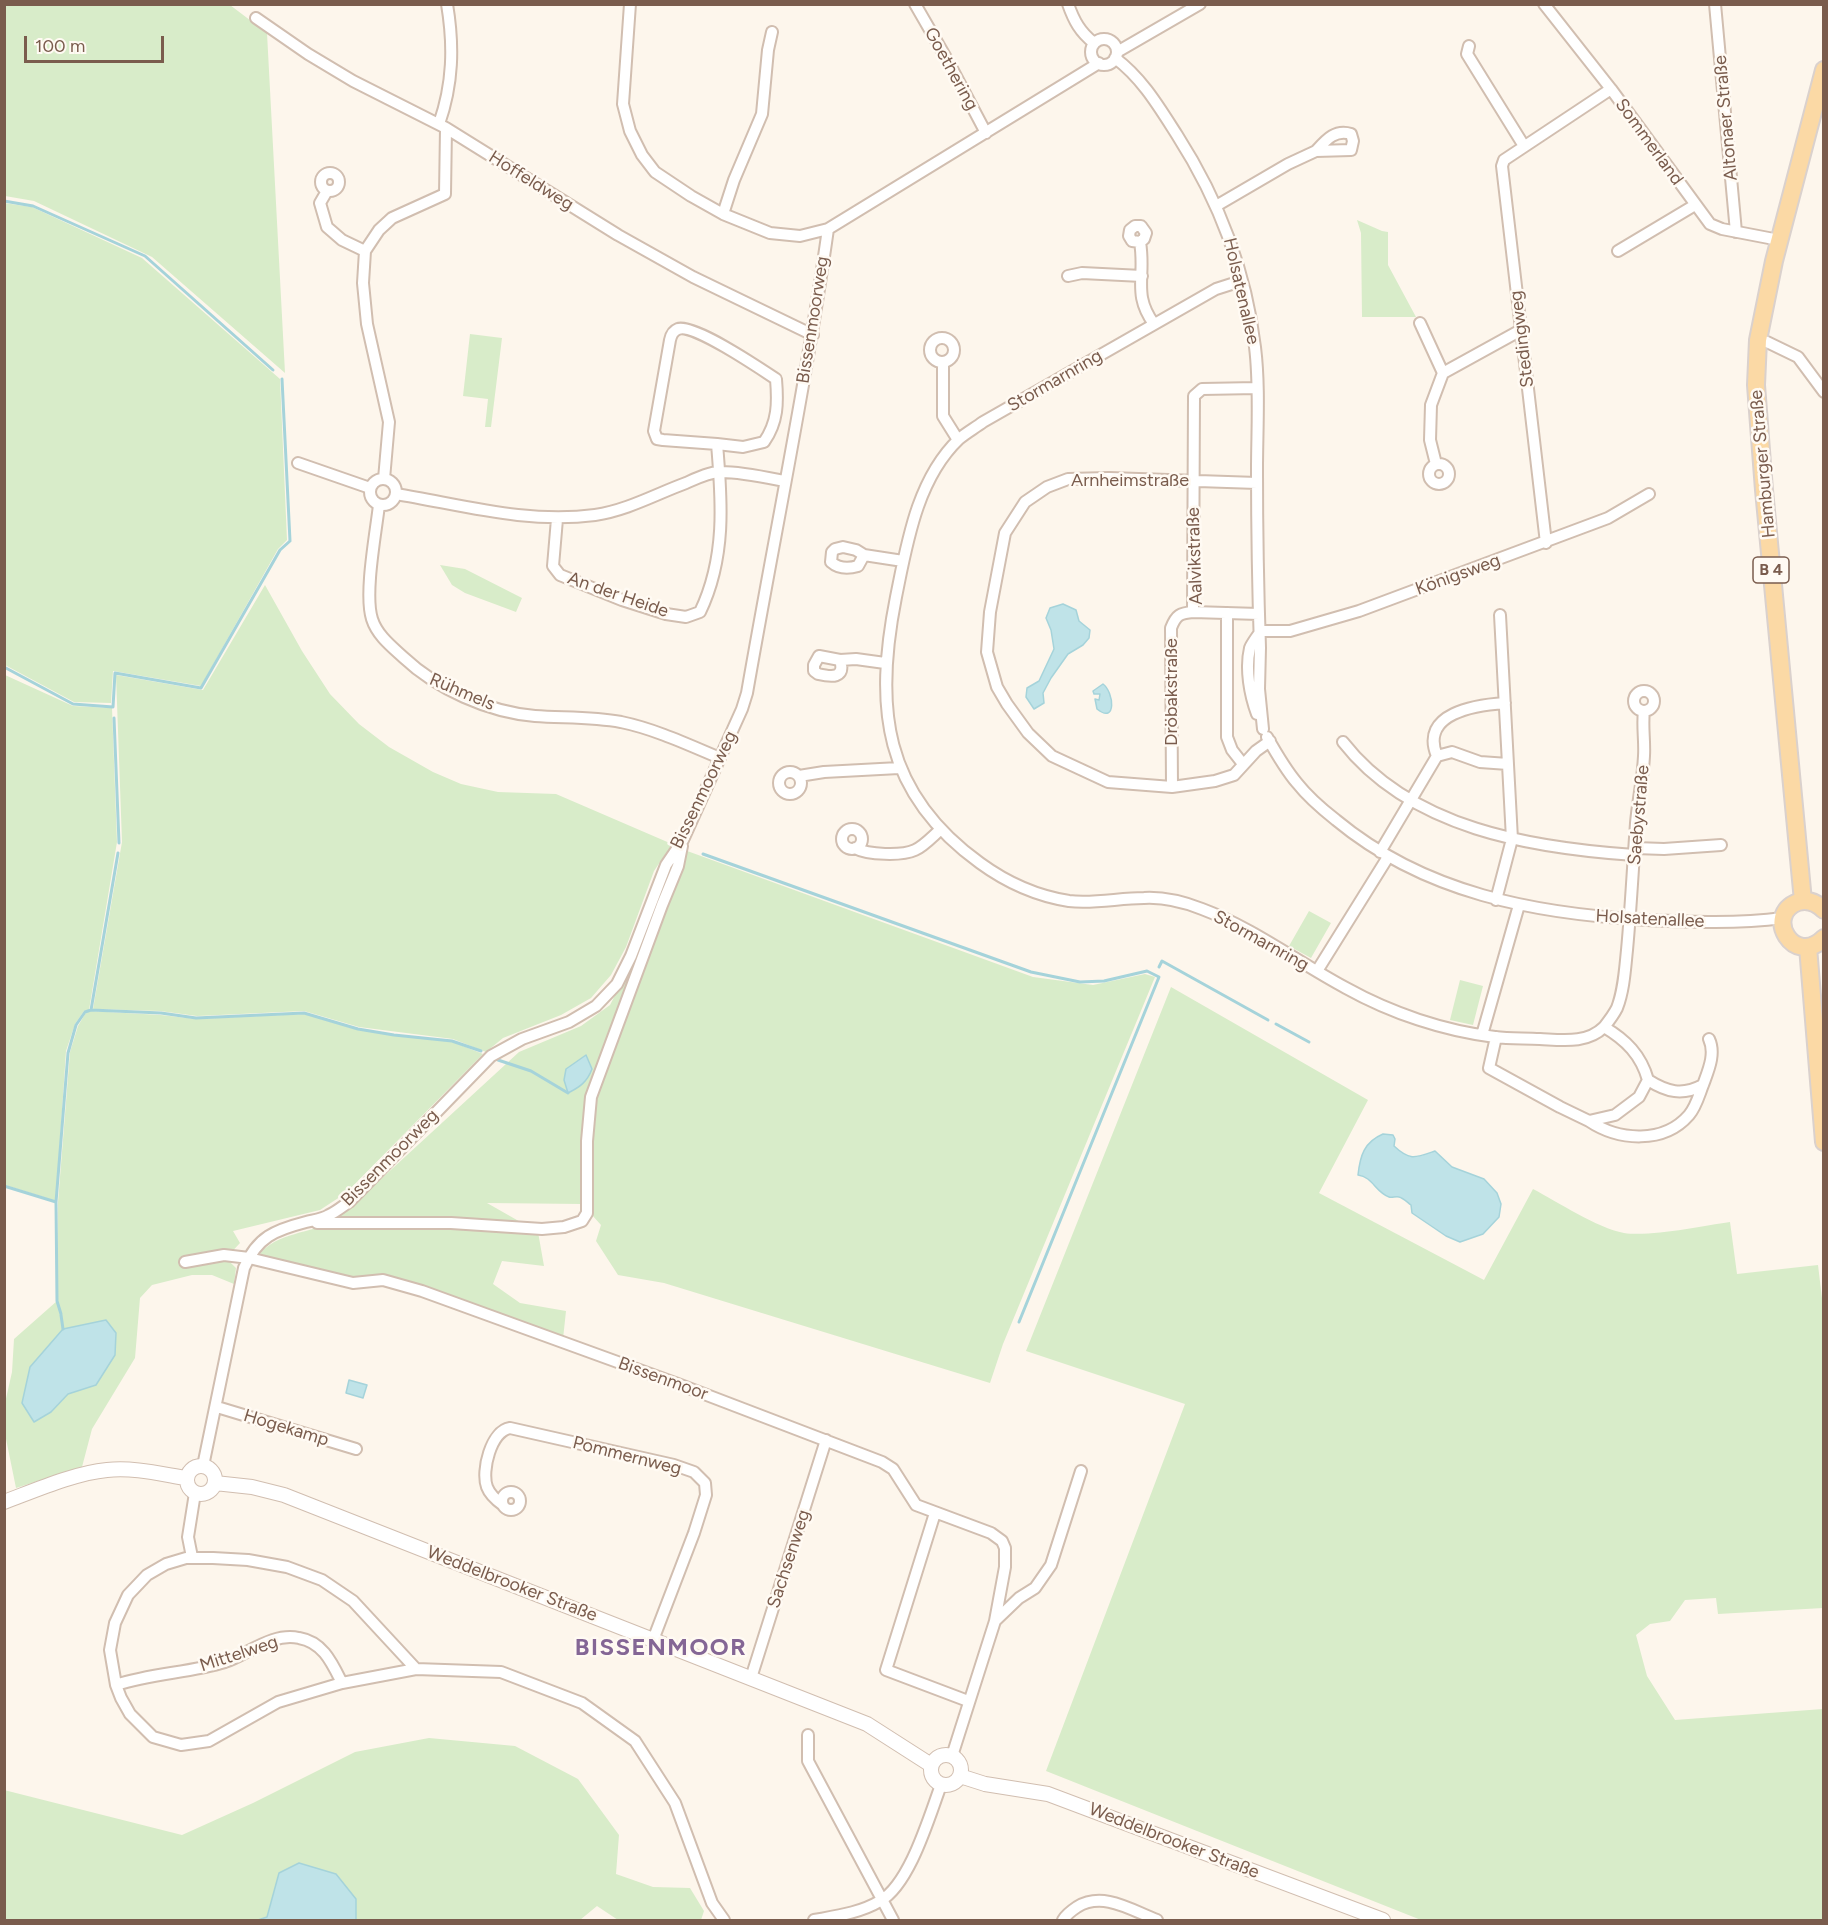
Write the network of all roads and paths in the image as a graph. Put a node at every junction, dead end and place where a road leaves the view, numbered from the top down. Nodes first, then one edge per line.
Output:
1 (447, 4) edge
2 (630, 4) edge
3 (915, 4) edge
4 (1068, 4) edge
5 (1200, 4) edge
6 (1544, 4) edge
7 (1715, 4) edge
8 (256, 18) dead end
9 (772, 32) dead end
10 (1094, 43) junction
11 (1469, 46) dead end
12 (1116, 55) junction
13 (1098, 63) junction
14 (1824, 70) edge
15 (1611, 89) junction
16 (442, 126) junction
17 (986, 133) junction
18 (1524, 146) junction
19 (1316, 151) dead end
20 (327, 191) dead end
21 (1695, 205) junction
22 (1216, 206) junction
23 (723, 214) junction
24 (828, 229) junction
25 (1736, 232) junction
26 (1779, 240) junction
27 (1140, 242) dead end
28 (1618, 251) dead end
29 (365, 252) junction
30 (1068, 276) dead end
31 (1142, 276) junction
32 (1241, 281) junction
33 (1420, 323) dead end
34 (1154, 324) junction
35 (1521, 330) junction
36 (813, 335) junction
37 (1758, 340) junction
38 (943, 362) dead end
39 (1443, 373) junction
40 (1257, 388) junction
41 (1824, 392) edge
42 (958, 440) junction
43 (717, 444) junction
44 (298, 463) dead end
45 (1436, 464) dead end
46 (720, 472) junction
47 (384, 479) junction
48 (784, 481) junction
49 (1194, 481) junction
50 (1257, 483) junction
51 (370, 488) junction
52 (396, 494) junction
53 (1649, 494) dead end
54 (379, 505) junction
55 (557, 519) junction
56 (1546, 543) junction
57 (864, 555) dead end
58 (903, 561) junction
59 (1193, 612) junction
60 (1227, 613) junction
61 (1259, 614) junction
62 (1500, 615) dead end
63 (1260, 631) junction
64 (840, 660) dead end
65 (885, 663) junction
66 (1505, 703) junction
67 (1644, 711) dead end
68 (1270, 741) junction
69 (1344, 742) dead end
70 (1437, 756) junction
71 (720, 758) junction
72 (1243, 764) junction
73 (1508, 764) junction
74 (899, 768) junction
75 (799, 776) dead end
76 (1172, 787) junction
77 (1412, 800) junction
78 (941, 829) junction
79 (1512, 839) junction
80 (683, 840) junction
81 (1720, 845) dead end
82 (855, 848) dead end
83 (1634, 851) junction
84 (1384, 855) junction
85 (1496, 900) junction
86 (1803, 901) junction
87 (1519, 905) junction
88 (1824, 910) edge
89 (1783, 918) junction
90 (1630, 919) junction
91 (1824, 938) edge
92 (1808, 947) junction
93 (1317, 971) junction
94 (1604, 1027) junction
95 (1482, 1035) junction
96 (1496, 1037) junction
97 (1709, 1039) dead end
98 (1648, 1080) junction
99 (1703, 1085) junction
100 (1589, 1121) junction
101 (1824, 1142) edge
102 (302, 1223) junction
103 (249, 1258) junction
104 (185, 1262) dead end
105 (217, 1407) junction
106 (826, 1440) junction
107 (356, 1449) dead end
108 (203, 1466) junction
109 (1081, 1471) dead end
110 (186, 1478) junction
111 (215, 1483) junction
112 (195, 1493) junction
113 (4, 1502) edge
114 (503, 1505) dead end
115 (935, 1513) junction
116 (192, 1557) junction
117 (1000, 1590) junction
118 (1020, 1598) junction
119 (995, 1621) junction
120 (653, 1640) junction
121 (416, 1669) junction
122 (751, 1678) junction
123 (342, 1683) junction
124 (117, 1685) junction
125 (968, 1701) junction
126 (808, 1735) dead end
127 (952, 1756) junction
128 (931, 1765) junction
129 (960, 1776) junction
130 (941, 1785) junction
131 (881, 1901) junction
132 (724, 1920) edge
133 (814, 1920) edge
134 (893, 1920) edge
135 (1063, 1920) edge
136 (1157, 1920) edge
137 (1383, 1920) edge

1 - 16 street
2 - 23 street
3 - 17 street, Goethering
4 - 10 street
5 - 12 street
6 - 15 street, Sommerland
7 - 25 street, Altonaer Straße
8 - 16 street, Hoffeldweg
9 - 23 street
10 - 12 street
10 - 13 street
11 - 18 street
12 - 13 street
12 - 22 street, Holsatenallee
13 - 17 street
14 - 26 main road, Hamburger Straße / B 4
15 - 18 street, Stedingweg
15 - 21 street, Sommerland
16 - 29 street
16 - 36 street, Hoffeldweg
17 - 24 street
18 - 35 street, Stedingweg
19 - 22 street
20 - 29 street
21 - 25 street, Sommerland
21 - 28 street
22 - 32 street, Holsatenallee
23 - 24 street
24 - 36 street, Bissenmoorweg
25 - 26 street, Sommerland
26 - 37 main road, Hamburger Straße / B 4
27 - 31 street
29 - 47 street
30 - 31 street
31 - 34 street
32 - 34 street, Stormarnring
32 - 40 street, Holsatenallee
33 - 39 street
34 - 42 street, Stormarnring
35 - 39 street
35 - 56 street, Stedingweg
36 - 48 street, Bissenmoorweg
37 - 41 street
37 - 86 main road, Hamburger Straße / B 4
38 - 42 street
39 - 45 street
40 - 49 street, Aalvikstraße
40 - 50 street, Holsatenallee
42 - 58 street, Stormarnring
43 - 43 street
43 - 46 street, An der Heide
44 - 51 street
46 - 48 street
46 - 55 street
46 - 55 street, An der Heide
47 - 51 street
47 - 52 street
48 - 71 street, Bissenmoorweg
49 - 50 street, Arnheimstraße
49 - 59 street, Aalvikstraße
49 - 76 street, Arnheimstraße
50 - 61 street, Holsatenallee
51 - 54 street
52 - 54 street
52 - 55 street
53 - 56 street, Königsweg
54 - 71 street, Rühmels
56 - 63 street, Königsweg
57 - 58 street
58 - 65 street, Stormarnring
59 - 60 street, Aalvikstraße
59 - 76 street, Dröbakstraße
60 - 61 street, Aalvikstraße
60 - 72 street
61 - 63 street, Holsatenallee
62 - 66 street
63 - 68 street, Holsatenallee
64 - 65 street
65 - 74 street, Stormarnring
66 - 70 street
66 - 73 street
67 - 83 street, Saebystraße
68 - 72 street, Arnheimstraße
68 - 84 street, Holsatenallee
69 - 77 street
70 - 73 street
70 - 77 street
71 - 80 street, Bissenmoorweg
72 - 76 street, Arnheimstraße
73 - 79 street
74 - 75 street
74 - 78 street, Stormarnring
77 - 79 street
77 - 84 street
78 - 82 street
78 - 93 street, Stormarnring
79 - 83 street
79 - 85 street
80 - 102 street, Bissenmoorweg
80 - 102 street
81 - 83 street
83 - 90 street, Saebystraße
84 - 85 street, Holsatenallee
84 - 93 street, Stormarnring
85 - 87 street, Holsatenallee
86 - 88 main road
86 - 89 main road
87 - 90 street, Holsatenallee
87 - 95 street
89 - 90 street, Holsatenallee
89 - 92 main road
90 - 94 street
91 - 92 main road
92 - 101 main road
93 - 95 street, Stormarnring
94 - 96 street, Stormarnring
94 - 98 street
95 - 96 street, Stormarnring
96 - 100 street
97 - 99 street
98 - 99 street
98 - 100 street
99 - 100 street
102 - 103 street, Bissenmoorweg
103 - 104 street, Bissenmoor
103 - 105 street, Bissenmoorweg
103 - 106 street, Bissenmoor
105 - 107 street, Hogekamp
105 - 108 street, Bissenmoorweg
106 - 115 street, Bissenmoor
106 - 122 street, Sachsenweg
108 - 110 street
108 - 111 street
109 - 118 street, Bissenmoor
110 - 112 street
110 - 113 street
111 - 112 street
111 - 120 street, Weddelbrooker Straße
112 - 116 street
114 - 120 street, Pommernweg
115 - 117 street, Bissenmoor
115 - 125 street
116 - 121 street
116 - 124 street
117 - 118 street
117 - 119 street, Bissenmoor
118 - 119 street, Bissenmoor
119 - 125 street, Bissenmoor
120 - 122 street, Weddelbrooker Straße
121 - 123 street
121 - 132 street
122 - 128 street, Weddelbrooker Straße
123 - 124 street, Mittelweg
123 - 124 street
125 - 127 street, Bissenmoor
126 - 131 street
127 - 128 street
127 - 129 street
128 - 130 street
129 - 130 street
129 - 137 street, Weddelbrooker Straße
130 - 131 street
131 - 133 street
131 - 134 street
135 - 136 street

